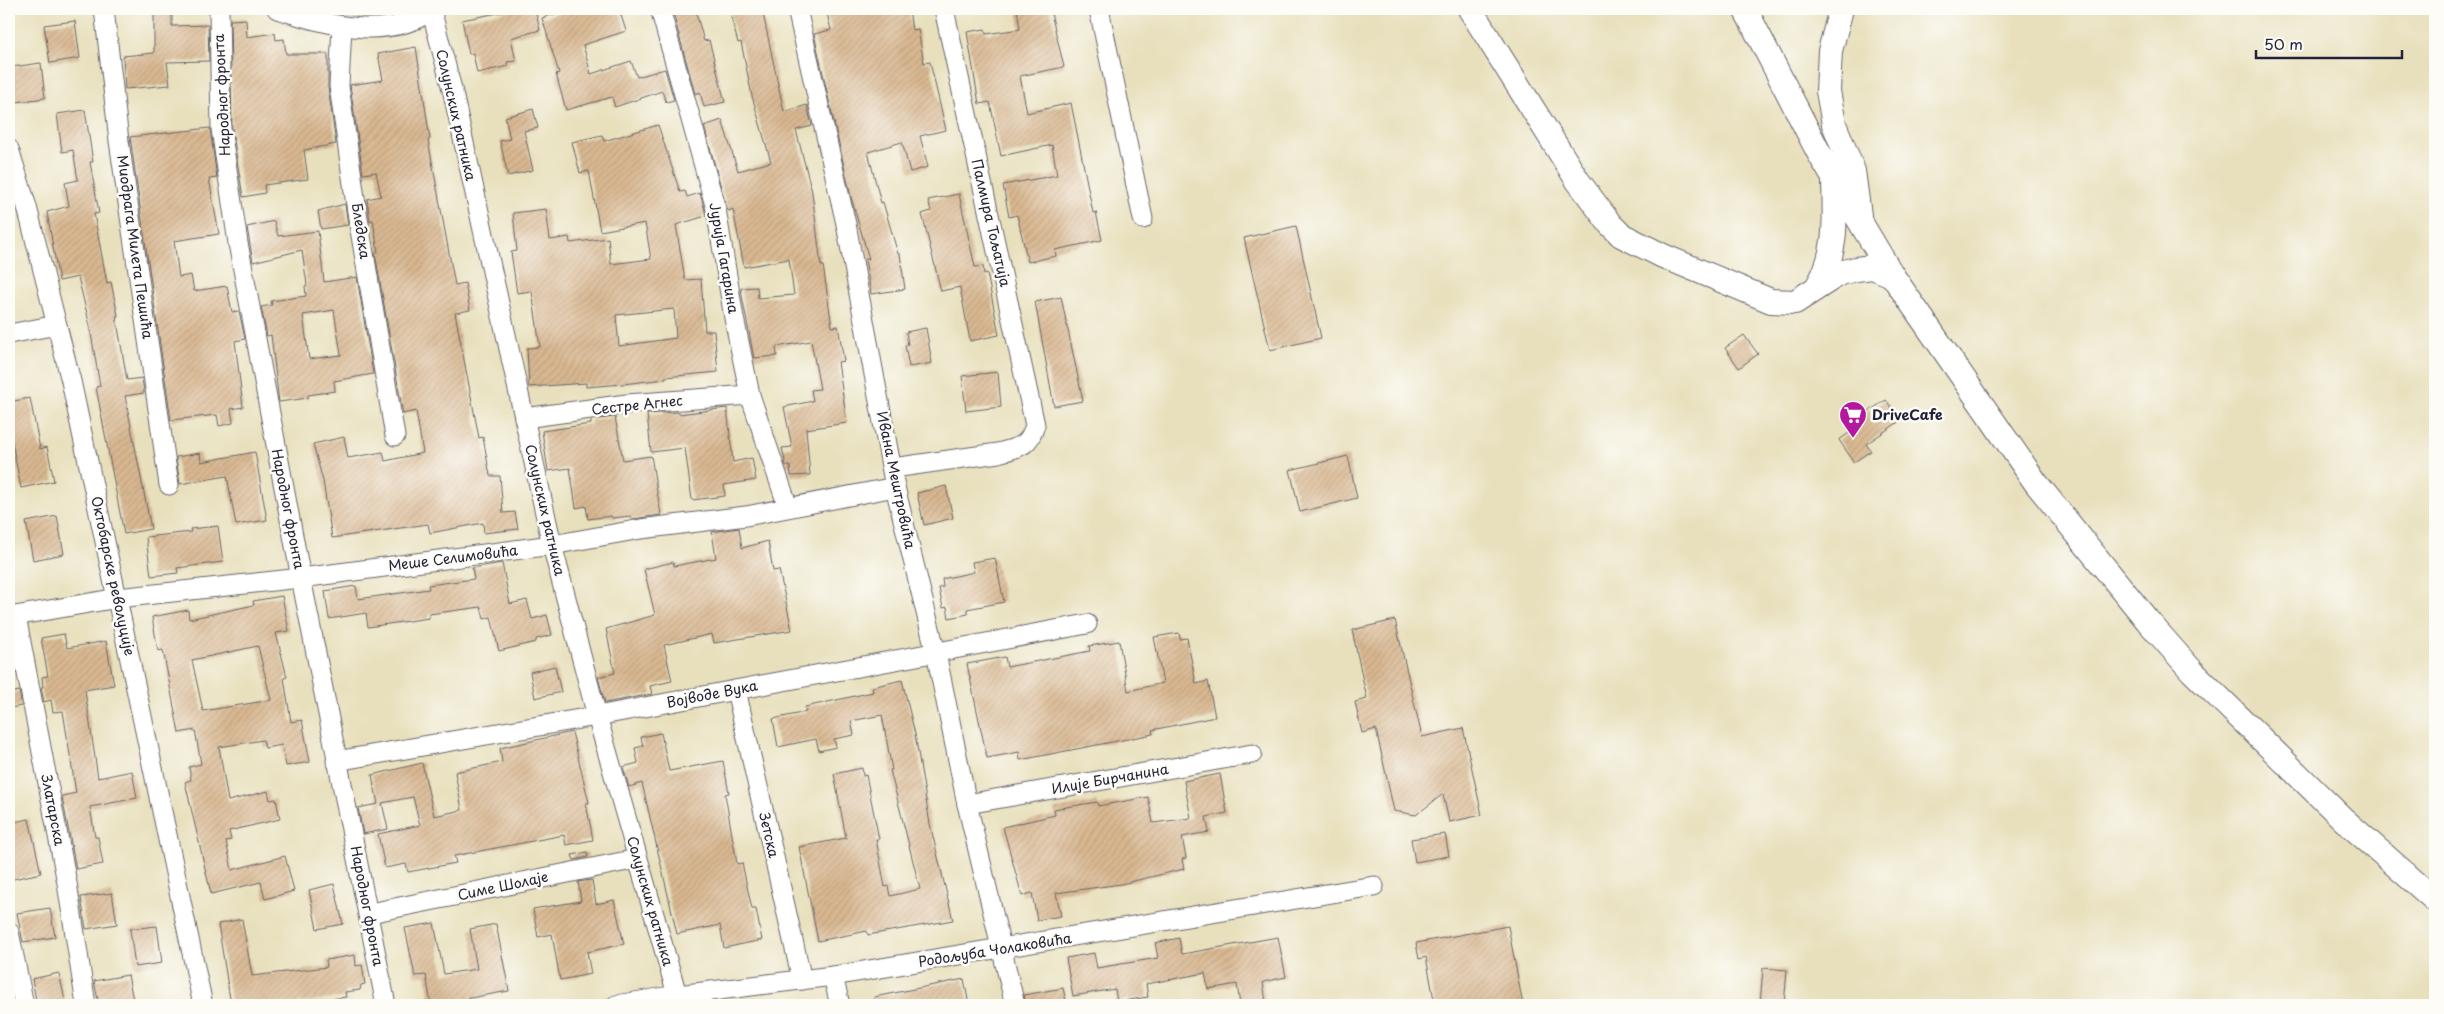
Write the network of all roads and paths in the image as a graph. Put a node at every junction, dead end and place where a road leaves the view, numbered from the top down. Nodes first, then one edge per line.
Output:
1 (104, 9) edge
2 (219, 9) edge
3 (277, 9) edge
4 (432, 9) edge
5 (660, 9) edge
6 (797, 9) edge
7 (944, 9) edge
8 (1099, 9) edge
9 (1470, 9) edge
10 (1745, 9) edge
11 (1841, 9) edge
12 (342, 26) junction
13 (9, 149) edge
14 (1834, 178) junction
15 (18, 208) edge
16 (1143, 219) dead end
17 (1860, 222) junction
18 (1892, 275) junction
19 (1816, 288) junction
20 (57, 325) junction
21 (9, 334) edge
22 (750, 395) junction
23 (524, 418) junction
24 (395, 436) dead end
25 (1032, 437) joint
26 (894, 478) junction
27 (169, 485) dead end
28 (788, 507) junction
29 (552, 545) junction
30 (301, 578) junction
31 (118, 598) junction
32 (12, 617) edge
33 (1087, 624) dead end
34 (936, 653) junction
35 (736, 690) junction
36 (597, 716) junction
37 (1252, 754) dead end
38 (336, 761) junction
39 (967, 804) junction
40 (637, 859) junction
41 (1374, 886) dead end
42 (2435, 900) edge
43 (370, 913) junction
44 (9, 932) edge
45 (1002, 949) junction
46 (833, 976) junction
47 (802, 980) junction
48 (679, 1000) edge
49 (24, 1005) edge
50 (86, 1005) edge
51 (202, 1005) edge
52 (386, 1005) edge
53 (616, 1005) edge
54 (840, 1005) edge
55 (1015, 1005) edge

1 - 27 street, Миодрага Милета Пешића
2 - 30 street, Народног фронта
3 - 12 street
4 - 12 street
4 - 23 street, Солунских ратника
5 - 22 street, Јурија Гагарина
6 - 26 street, Ивана Мештровића
7 - 25 street, Палмира Тољатија
8 - 16 street
9 - 19 main road
10 - 14 main road
11 - 17 main road
12 - 24 street, Бледска
13 - 15 street, Октобарске револуције
14 - 17 main road
14 - 19 main road
15 - 20 street, Октобарске револуције
17 - 18 main road
18 - 19 main road
18 - 42 main road
20 - 21 street
20 - 31 street, Октобарске револуције
22 - 23 street, Сестре Агнес
22 - 28 street, Јурија Гагарина
23 - 29 street, Солунских ратника
25 - 26 street, Меше Селимовића
26 - 28 street, Меше Селимовића
26 - 34 street, Ивана Мештровића
28 - 29 street, Меше Селимовића
29 - 30 street, Меше Селимовића
29 - 36 street, Солунских ратника
30 - 31 street, Меше Селимовића
30 - 38 street, Народног фронта
31 - 32 street, Меше Селимовића
31 - 51 street, Октобарске револуције
32 - 50 street, Златарска
33 - 34 street, Војводе Вука
34 - 35 street, Војводе Вука
34 - 39 street, Ивана Мештровића
35 - 36 street, Војводе Вука
35 - 47 street, Зетска
36 - 38 street, Војводе Вука
36 - 40 street, Солунских ратника
37 - 39 street, Илије Бирчанина
38 - 43 street, Народног фронта
39 - 45 street, Ивана Мештровића
40 - 43 street, Симе Шолаје
40 - 48 street, Солунских ратника
41 - 45 street, Родољуба Чолаковића
43 - 52 street, Народног фронта
44 - 49 street
45 - 46 street, Родољуба Чолаковића
45 - 55 street, Ивана Мештровића
46 - 47 street, Родољуба Чолаковића
46 - 54 street
47 - 48 street, Родољуба Чолаковића
48 - 53 street, Родољуба Чолаковића

